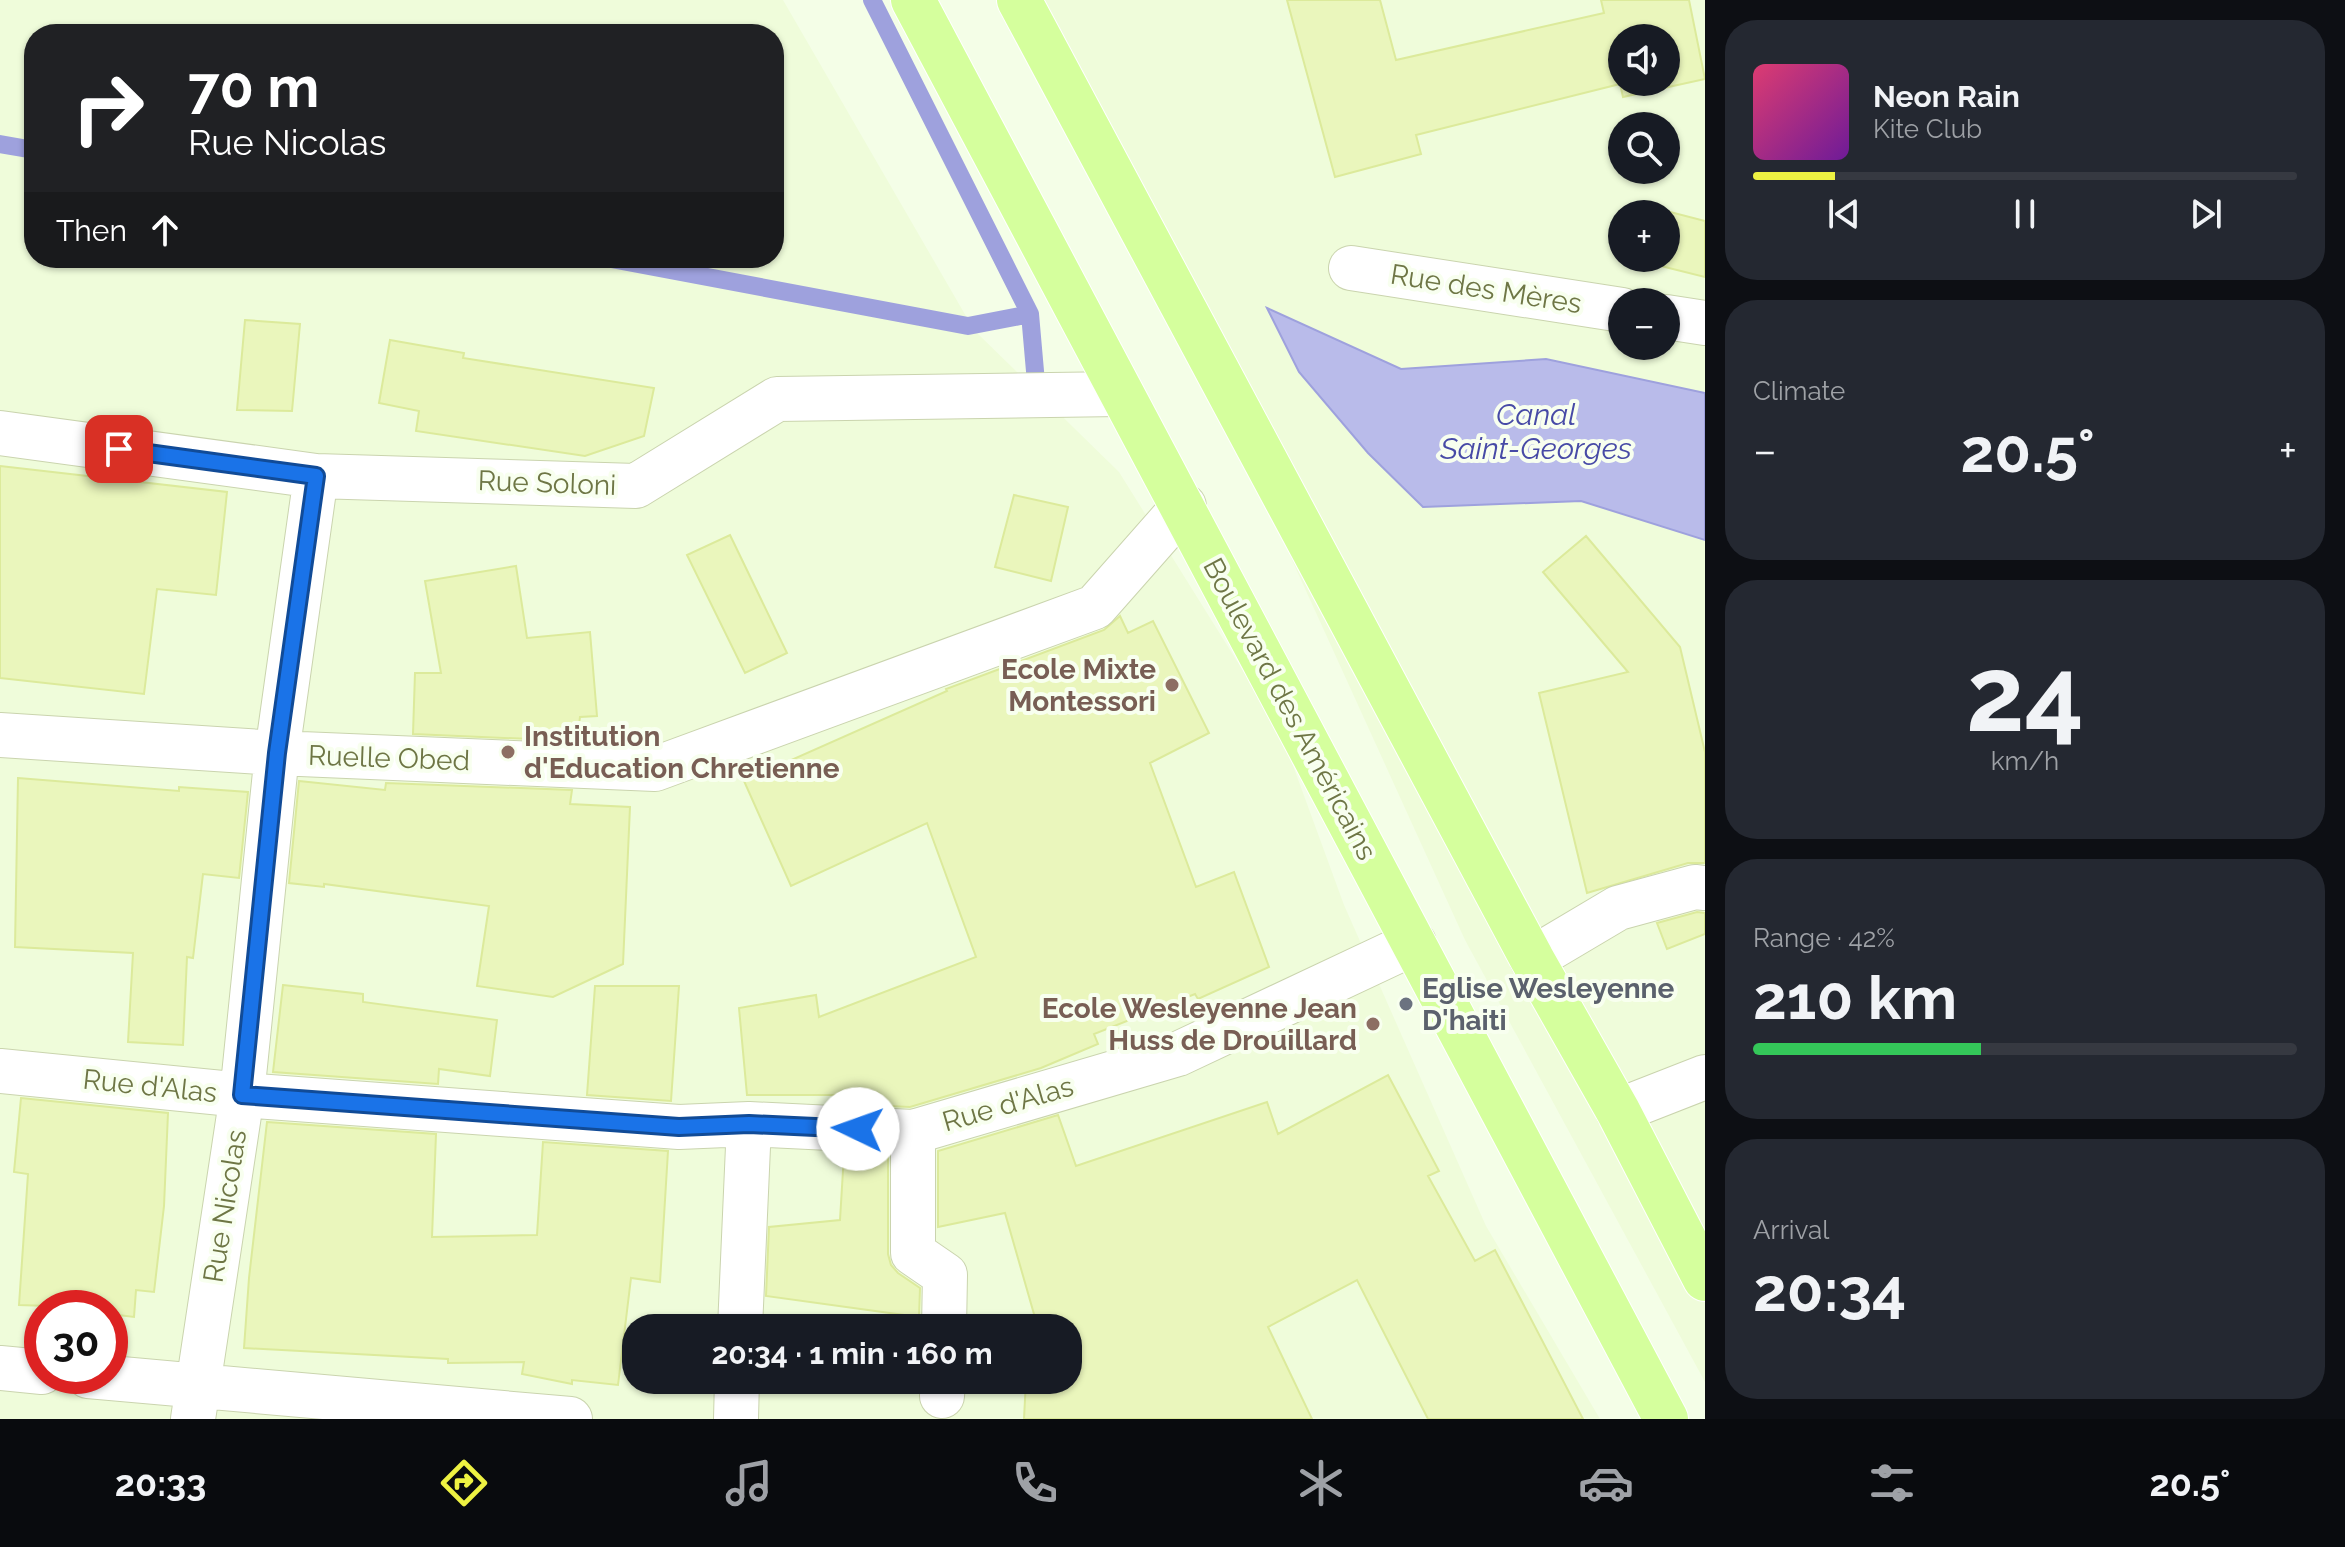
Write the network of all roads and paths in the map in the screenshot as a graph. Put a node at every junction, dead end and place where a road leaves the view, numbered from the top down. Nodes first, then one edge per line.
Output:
1 (913, 0) edge
2 (1019, 0) edge
3 (1351, 268) dead end
4 (1608, 308) edge
5 (1680, 319) edge
6 (1705, 323) edge
7 (1120, 394) junction
8 (0, 433) edge
9 (316, 476) junction
10 (1184, 506) junction
11 (0, 735) edge
12 (277, 753) junction
13 (1705, 888) edge
14 (1414, 943) junction
15 (1532, 959) junction
16 (0, 1071) edge
17 (1705, 1077) edge
18 (242, 1095) junction
19 (1618, 1111) junction
20 (749, 1124) junction
21 (913, 1132) junction
22 (1705, 1279) edge
23 (741, 1314) edge
24 (944, 1314) edge
25 (0, 1368) edge
26 (24, 1370) edge
27 (128, 1386) edge
28 (737, 1394) edge
29 (194, 1402) edge
30 (570, 1419) edge
31 (736, 1419) edge
32 (1666, 1419) edge

1 - 7 main road, Boulevard des Américains
2 - 15 main road
3 - 4 street, Rue des Mères
5 - 6 street
7 - 9 street, Rue Soloni
7 - 10 main road, Boulevard des Américains
8 - 9 street, Rue Soloni
9 - 12 street, Rue Nicolas
10 - 12 street, Ruelle Obed
10 - 14 main road, Boulevard des Américains
11 - 12 street, Ruelle Obed
12 - 18 street, Rue Nicolas
13 - 15 street
14 - 21 street, Rue d'Alas
14 - 32 main road, Boulevard des Américains
15 - 19 main road
16 - 18 street, Rue d'Alas
17 - 19 street
18 - 20 street, Rue d'Alas
18 - 29 street, Rue Nicolas
19 - 22 main road
20 - 21 street, Rue d'Alas
20 - 23 street
21 - 24 street
25 - 26 street
27 - 29 street
28 - 31 street
29 - 30 street

